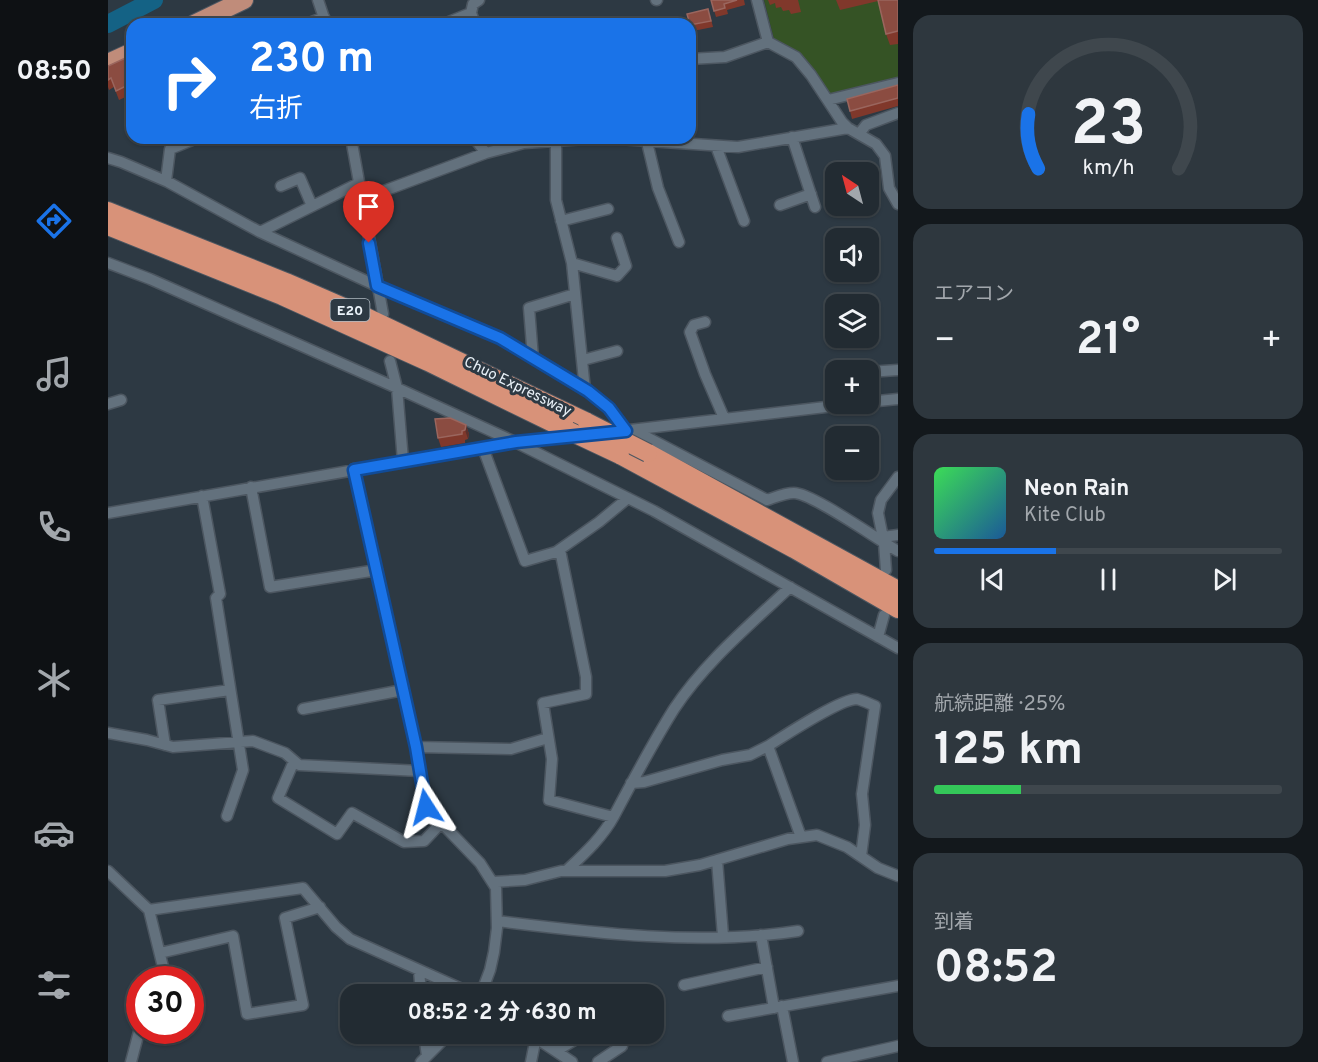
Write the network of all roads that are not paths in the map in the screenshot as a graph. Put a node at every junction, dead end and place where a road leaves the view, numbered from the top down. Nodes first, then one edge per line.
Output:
1 (244, 0) edge
2 (318, 0) edge
3 (479, 0) edge
4 (757, 0) edge
5 (206, 18) edge
6 (324, 18) edge
7 (473, 18) edge
8 (768, 42) junction
9 (126, 55) edge
10 (696, 58) edge
11 (108, 63) edge
12 (898, 83) edge
13 (828, 100) junction
14 (898, 113) edge
15 (848, 128) junction
16 (859, 134) junction
17 (792, 137) junction
18 (172, 144) edge
19 (182, 144) edge
20 (352, 144) edge
21 (479, 144) edge
22 (514, 144) edge
23 (556, 144) edge
24 (648, 144) edge
25 (696, 144) edge
26 (716, 146) junction
27 (170, 149) junction
28 (486, 153) junction
29 (108, 158) edge
30 (166, 181) junction
31 (359, 183) junction
32 (281, 186) dead end
33 (811, 194) junction
34 (362, 199) junction
35 (898, 204) edge
36 (780, 205) dead end
37 (312, 206) junction
38 (815, 207) dead end
39 (608, 209) dead end
40 (108, 212) edge
41 (561, 220) junction
42 (744, 221) dead end
43 (108, 226) edge
44 (260, 232) junction
45 (617, 238) dead end
46 (679, 242) dead end
47 (108, 263) edge
48 (572, 263) junction
49 (377, 286) junction
50 (575, 294) junction
51 (383, 314) dead end
52 (705, 321) dead end
53 (617, 351) dead end
54 (533, 358) junction
55 (583, 360) junction
56 (390, 361) dead end
57 (898, 370) edge
58 (879, 371) edge
59 (397, 387) junction
60 (585, 390) junction
61 (898, 399) edge
62 (121, 400) dead end
63 (879, 401) edge
64 (108, 404) edge
65 (825, 407) edge
66 (724, 418) junction
67 (630, 430) junction
68 (516, 442) junction
69 (483, 448) junction
70 (403, 461) junction
71 (354, 470) junction
72 (898, 477) edge
73 (251, 488) junction
74 (202, 496) junction
75 (628, 498) junction
76 (108, 513) edge
77 (898, 535) edge
78 (883, 540) junction
79 (560, 549) junction
80 (898, 551) edge
81 (377, 570) junction
82 (886, 570) dead end
83 (790, 587) junction
84 (898, 590) edge
85 (891, 612) edge
86 (878, 637) junction
87 (898, 648) edge
88 (230, 690) junction
89 (403, 690) junction
90 (303, 709) dead end
91 (108, 733) edge
92 (548, 738) junction
93 (238, 742) junction
94 (165, 745) junction
95 (768, 746) junction
96 (416, 747) junction
97 (294, 761) junction
98 (420, 771) junction
99 (631, 783) junction
100 (227, 816) dead end
101 (613, 817) junction
102 (441, 823) junction
103 (801, 837) junction
104 (861, 856) junction
105 (717, 860) junction
106 (108, 871) edge
107 (566, 871) junction
108 (898, 876) edge
109 (493, 882) junction
110 (320, 907) junction
111 (149, 910) junction
112 (497, 921) junction
113 (798, 931) dead end
114 (761, 935) junction
115 (723, 936) junction
116 (160, 953) junction
117 (163, 966) edge
118 (767, 967) junction
119 (418, 970) junction
120 (420, 984) edge
121 (450, 984) edge
122 (485, 984) edge
123 (684, 985) dead end
124 (898, 986) edge
125 (778, 1007) junction
126 (728, 1016) dead end
127 (136, 1044) edge
128 (438, 1044) edge
129 (532, 1044) edge
130 (546, 1044) edge
131 (568, 1044) edge
132 (622, 1044) edge
133 (898, 1046) edge
134 (556, 1051) junction
135 (424, 1059) edge
136 (131, 1062) edge
137 (531, 1062) edge
138 (572, 1062) edge
139 (597, 1062) edge
140 (793, 1062) edge
141 (827, 1062) edge

1 - 5 highway
2 - 6 street
3 - 7 street
4 - 8 street
8 - 10 street
8 - 13 street
9 - 11 highway
12 - 13 street
13 - 15 street
14 - 16 street
15 - 16 street
15 - 17 street
16 - 35 street
17 - 26 street
17 - 33 street
18 - 27 street
19 - 27 street
20 - 31 street
21 - 28 street
22 - 28 street
23 - 41 street
24 - 46 street
25 - 26 street
26 - 42 street
27 - 30 street
28 - 34 street
29 - 30 street
30 - 44 street
31 - 34 street
31 - 37 street
32 - 37 street
33 - 36 street
33 - 38 street
34 - 49 street
37 - 44 street
39 - 41 street
40 - 84 highway, Chuo Expressway / E20, bridge
41 - 48 street
43 - 85 highway, Chuo Expressway / E20, bridge
44 - 49 street
45 - 48 street
47 - 59 street
48 - 50 street
49 - 51 street
49 - 54 street
50 - 54 street
50 - 55 street
52 - 66 street
53 - 55 street
54 - 60 street
55 - 60 street
56 - 59 street
57 - 58 street
59 - 68 street
59 - 70 street
60 - 67 street
61 - 63 street
62 - 64 street
65 - 66 street
66 - 67 street
67 - 68 street
67 - 78 street
68 - 69 street
68 - 75 street
69 - 70 street
69 - 79 street
70 - 71 street
71 - 73 street
71 - 81 street
72 - 78 street
73 - 74 street
73 - 81 street
74 - 76 street
74 - 88 street
75 - 79 street
75 - 83 street
77 - 78 street
78 - 80 street
78 - 82 street
79 - 92 street
81 - 89 street
83 - 86 street
83 - 99 street
85 - 86 street
86 - 87 street
88 - 93 street
88 - 94 street
89 - 90 street
89 - 96 street
91 - 94 street
92 - 96 street
92 - 101 street
93 - 94 street
93 - 97 street
93 - 100 street
95 - 99 street
95 - 103 street
95 - 104 street
96 - 98 street
97 - 98 street
97 - 102 street
98 - 102 street
99 - 101 street
101 - 107 street
102 - 109 street
103 - 104 street
103 - 105 street
104 - 108 street
105 - 107 street
105 - 115 street
106 - 111 street
107 - 109 street
109 - 112 street
110 - 111 street
110 - 116 street
110 - 119 street
111 - 116 street
112 - 115 street
112 - 122 street
113 - 114 street
114 - 115 street
114 - 118 street
116 - 117 street
118 - 123 street
118 - 125 street
119 - 120 street
119 - 121 street
124 - 125 street
125 - 126 street
125 - 140 street
127 - 136 street
128 - 135 street
129 - 137 street
130 - 134 street
131 - 134 street
132 - 139 street
133 - 141 street
134 - 138 street

